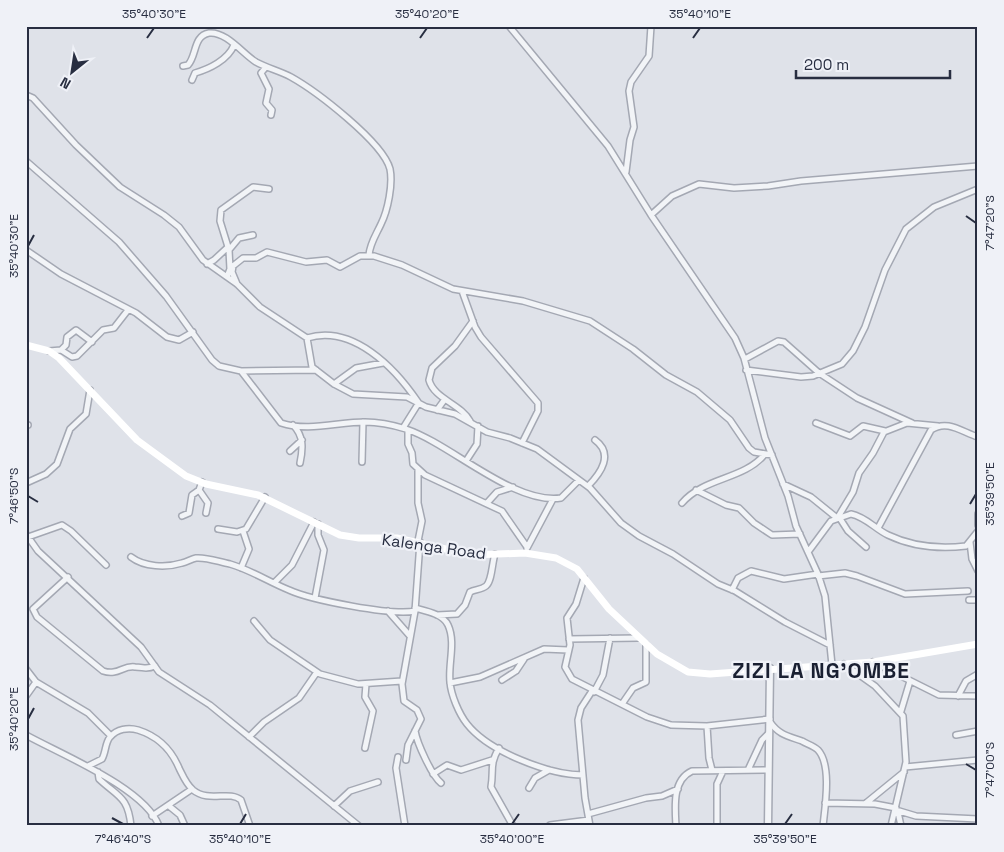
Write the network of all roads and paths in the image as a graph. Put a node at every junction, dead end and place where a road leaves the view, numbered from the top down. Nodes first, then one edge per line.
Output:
1 (509, 26) edge
2 (651, 26) edge
3 (234, 45) junction
4 (183, 66) dead end
5 (266, 67) junction
6 (192, 80) dead end
7 (26, 95) edge
8 (272, 115) dead end
9 (26, 161) edge
10 (978, 166) edge
11 (626, 172) junction
12 (269, 189) dead end
13 (978, 189) edge
14 (651, 215) junction
15 (252, 235) dead end
16 (229, 249) junction
17 (26, 250) edge
18 (369, 255) junction
19 (207, 264) junction
20 (227, 277) junction
21 (237, 284) junction
22 (462, 291) junction
23 (128, 310) junction
24 (473, 321) junction
25 (193, 332) junction
26 (307, 338) junction
27 (92, 342) junction
28 (26, 345) edge
29 (61, 350) junction
30 (49, 351) junction
31 (745, 359) junction
32 (384, 363) junction
33 (316, 370) junction
34 (746, 370) junction
35 (241, 371) junction
36 (819, 373) junction
37 (334, 384) junction
38 (90, 390) junction
39 (446, 399) junction
40 (419, 404) junction
41 (437, 410) junction
42 (363, 422) junction
43 (470, 422) junction
44 (912, 423) junction
45 (816, 424) dead end
46 (293, 425) junction
47 (478, 426) junction
48 (938, 426) junction
49 (406, 429) junction
50 (885, 431) junction
51 (977, 436) edge
52 (302, 440) junction
53 (595, 440) dead end
54 (522, 443) junction
55 (290, 451) dead end
56 (765, 454) junction
57 (772, 455) junction
58 (466, 461) junction
59 (362, 462) dead end
60 (300, 463) dead end
61 (418, 469) junction
62 (580, 480) junction
63 (202, 482) junction
64 (26, 484) edge
65 (783, 484) junction
66 (588, 486) junction
67 (513, 487) junction
68 (198, 490) junction
69 (696, 490) junction
70 (265, 497) junction
71 (553, 499) junction
72 (488, 503) junction
73 (682, 503) dead end
74 (206, 513) dead end
75 (978, 514) edge
76 (182, 516) dead end
77 (838, 517) junction
78 (316, 523) junction
79 (978, 525) edge
80 (878, 528) junction
81 (218, 530) dead end
82 (243, 531) junction
83 (978, 531) edge
84 (800, 534) junction
85 (27, 536) edge
86 (419, 542) junction
87 (970, 542) junction
88 (866, 547) dead end
89 (526, 550) junction
90 (808, 552) junction
91 (496, 554) junction
92 (131, 557) dead end
93 (106, 564) dead end
94 (241, 568) junction
95 (978, 571) edge
96 (818, 575) junction
97 (68, 577) junction
98 (584, 578) junction
99 (274, 583) junction
100 (732, 590) junction
101 (968, 591) dead end
102 (315, 598) junction
103 (969, 600) dead end
104 (978, 600) edge
105 (415, 609) junction
106 (388, 611) junction
107 (437, 616) junction
108 (254, 621) dead end
109 (410, 636) junction
110 (610, 638) junction
111 (638, 638) junction
112 (569, 639) junction
113 (978, 644) edge
114 (646, 645) junction
115 (830, 645) junction
116 (568, 650) junction
117 (524, 658) junction
118 (873, 662) junction
119 (844, 664) junction
120 (832, 665) junction
121 (155, 666) junction
122 (770, 668) junction
123 (26, 669) edge
124 (317, 672) junction
125 (978, 674) edge
126 (502, 680) dead end
127 (402, 681) junction
128 (910, 681) junction
129 (36, 682) junction
130 (450, 683) junction
131 (366, 684) junction
132 (593, 691) junction
133 (26, 696) edge
134 (958, 696) junction
135 (978, 696) edge
136 (622, 704) junction
137 (901, 711) junction
138 (770, 721) junction
139 (707, 726) junction
140 (415, 731) junction
141 (978, 731) edge
142 (769, 733) junction
143 (26, 735) edge
144 (956, 735) dead end
145 (111, 736) junction
146 (249, 737) junction
147 (365, 748) dead end
148 (499, 748) junction
149 (398, 757) dead end
150 (406, 760) dead end
151 (492, 760) junction
152 (978, 760) edge
153 (88, 766) junction
154 (549, 770) junction
155 (712, 770) junction
156 (722, 770) junction
157 (748, 770) junction
158 (768, 770) junction
159 (905, 770) junction
160 (98, 772) junction
161 (433, 774) junction
162 (584, 775) junction
163 (378, 782) dead end
164 (440, 783) dead end
165 (529, 788) dead end
166 (192, 789) junction
167 (678, 789) junction
168 (825, 803) junction
169 (866, 803) junction
170 (169, 806) junction
171 (334, 806) junction
172 (897, 810) junction
173 (152, 816) junction
174 (978, 819) edge
175 (589, 820) edge
176 (550, 825) edge
177 (131, 826) edge
178 (159, 826) edge
179 (185, 826) edge
180 (250, 826) edge
181 (359, 826) edge
182 (405, 826) edge
183 (513, 826) edge
184 (676, 826) edge
185 (717, 826) edge
186 (768, 826) edge
187 (823, 826) edge
188 (891, 826) edge
189 (901, 826) edge

1 - 11 street
2 - 11 street
3 - 4 street
3 - 5 street
3 - 6 street
5 - 8 street
5 - 18 street
7 - 19 street
9 - 25 street
10 - 14 street
11 - 14 street
12 - 16 street
13 - 36 street
14 - 31 street
15 - 16 street
16 - 19 street
16 - 20 street
17 - 23 street
18 - 21 street
18 - 22 street
19 - 20 street
20 - 21 street
21 - 26 street
22 - 24 street
22 - 56 street
23 - 25 street
23 - 27 street
24 - 39 street
24 - 54 street
25 - 35 street
26 - 32 street
26 - 33 street
27 - 29 street
27 - 29 street
28 - 30 main road, Kalenga Road
29 - 30 street
30 - 38 main road, Kalenga Road
31 - 34 street
31 - 36 street
32 - 37 street
32 - 40 street
33 - 35 street
33 - 37 street
34 - 36 street
34 - 57 street
35 - 46 street
36 - 44 street
37 - 40 street
38 - 63 main road, Kalenga Road
38 - 64 street
39 - 41 street
39 - 43 street
40 - 41 street
40 - 49 street
41 - 43 street
42 - 46 street
42 - 49 street
42 - 59 street
43 - 47 street
44 - 48 street
44 - 50 street
45 - 50 street
46 - 52 street
47 - 54 street
47 - 58 street
48 - 51 street
48 - 80 street
49 - 58 street
49 - 61 street
50 - 77 street
52 - 55 street
52 - 60 street
53 - 66 street
54 - 62 street
56 - 57 street
56 - 69 street
57 - 65 street
58 - 67 street
61 - 72 street
61 - 86 street
62 - 66 street
62 - 71 street
63 - 68 street
63 - 70 main road, Kalenga Road
65 - 77 street
65 - 84 street
66 - 100 street
67 - 71 street
67 - 72 street
68 - 74 street
68 - 76 street
69 - 73 street
69 - 84 street
70 - 78 main road, Kalenga Road
70 - 82 street
71 - 89 street
72 - 89 street
75 - 79 street
77 - 80 street
77 - 88 street
77 - 90 street
78 - 86 main road, Kalenga Road
78 - 99 street
78 - 102 street
80 - 87 street
81 - 82 street
82 - 94 street
83 - 87 street
84 - 90 street
85 - 93 street
85 - 97 street
86 - 91 main road, Kalenga Road
86 - 105 street
87 - 95 street
89 - 91 main road, Kalenga Road
89 - 98 main road, Kalenga Road
90 - 96 street
91 - 107 street
92 - 94 street
94 - 99 street
96 - 100 street
96 - 101 street
96 - 115 street
97 - 121 street
97 - 121 street
98 - 111 main road, Kalenga Road
98 - 112 street
99 - 102 street
100 - 115 street
102 - 106 street
103 - 104 street
105 - 106 street
105 - 107 street
105 - 109 street
106 - 109 street
107 - 130 street
108 - 124 street
109 - 127 street
110 - 111 street
110 - 112 street
110 - 132 street
111 - 114 main road, Kalenga Road
112 - 116 street
113 - 118 main road, Kalenga Road
114 - 122 main road, Kalenga Road
114 - 136 street
115 - 120 street
116 - 117 street
116 - 132 street
117 - 126 street
117 - 130 street
118 - 119 main road, Kalenga Road
118 - 128 street
119 - 120 main road, Kalenga Road
119 - 137 street
120 - 122 main road, Kalenga Road
121 - 146 street
122 - 138 street
123 - 129 street
124 - 131 street
124 - 146 street
125 - 134 street
127 - 131 street
127 - 140 street
128 - 134 street
128 - 137 street
129 - 133 street
129 - 145 street
130 - 148 street
131 - 147 street
132 - 136 street
132 - 162 street
134 - 135 street
136 - 139 street
137 - 159 street
138 - 139 street
138 - 142 street
138 - 168 street
139 - 155 street
140 - 150 street
140 - 161 street
141 - 144 street
142 - 157 street
142 - 158 street
143 - 153 street
145 - 153 street
145 - 166 street
146 - 171 street
148 - 151 street
148 - 154 street
149 - 182 street
151 - 161 street
151 - 183 street
152 - 159 street
153 - 160 street
154 - 162 street
154 - 165 street
155 - 156 street
155 - 167 street
156 - 157 street
156 - 185 street
157 - 158 street
158 - 186 street
159 - 169 street
159 - 172 street
160 - 173 street
160 - 177 street
161 - 164 street
162 - 175 street
163 - 171 street
166 - 170 street
166 - 180 street
167 - 175 street
167 - 184 street
168 - 169 street
168 - 187 street
169 - 172 street
170 - 173 street
170 - 179 street
171 - 181 street
172 - 174 street
172 - 188 street
172 - 189 street
173 - 178 street
175 - 176 street

